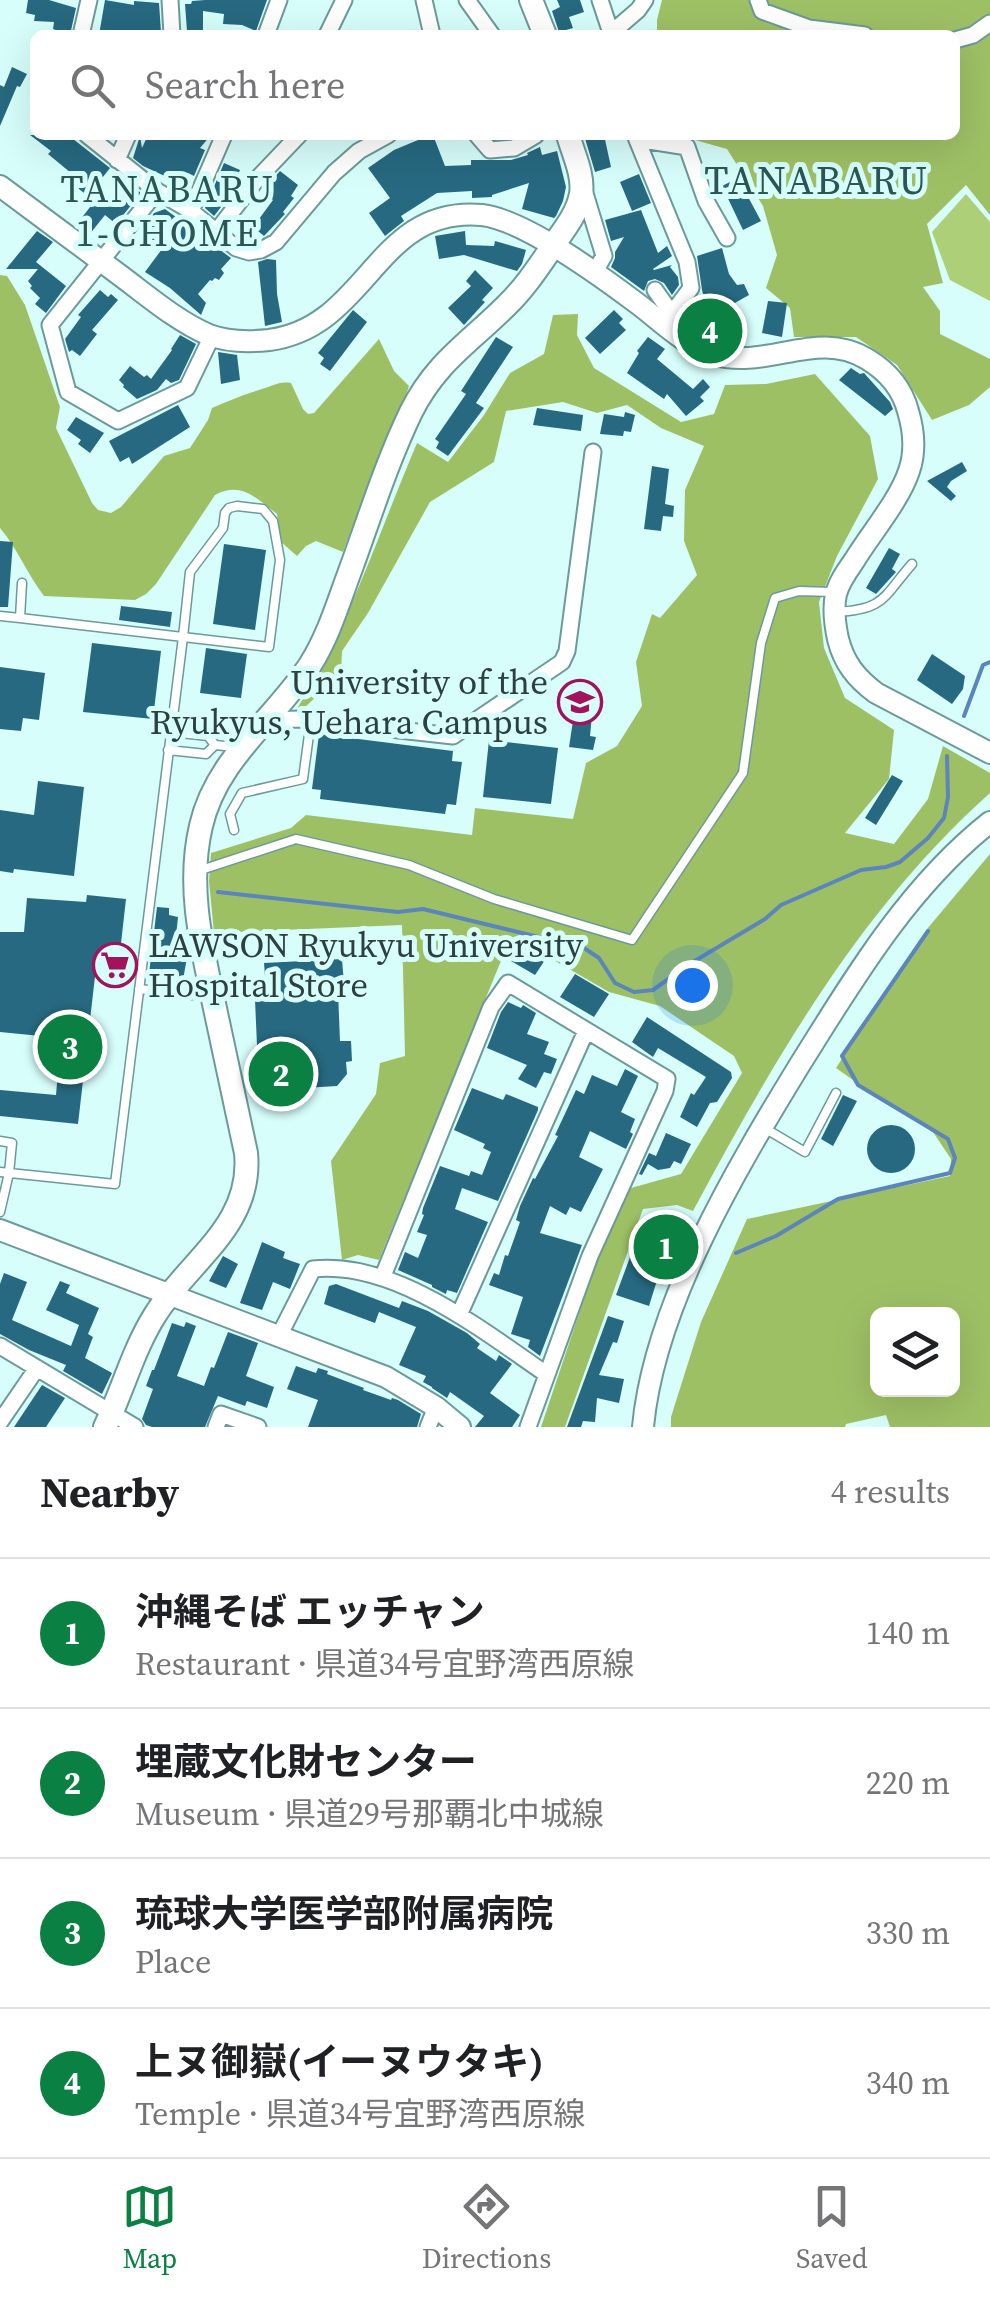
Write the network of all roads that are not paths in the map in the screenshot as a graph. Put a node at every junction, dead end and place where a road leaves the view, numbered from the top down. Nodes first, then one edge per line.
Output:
1 (89, 0) edge
2 (170, 0) edge
3 (279, 0) edge
4 (344, 0) edge
5 (424, 0) edge
6 (467, 0) edge
7 (530, 0) edge
8 (600, 0) edge
9 (645, 0) edge
10 (758, 0) edge
11 (990, 23) edge
12 (82, 30) edge
13 (172, 30) edge
14 (268, 30) edge
15 (329, 30) edge
16 (431, 30) edge
17 (488, 30) edge
18 (543, 30) edge
19 (609, 30) edge
20 (615, 30) edge
21 (825, 30) edge
22 (960, 39) edge
23 (93, 140) edge
24 (126, 140) edge
25 (222, 140) edge
26 (294, 140) edge
27 (379, 140) edge
28 (481, 140) edge
29 (528, 140) edge
30 (569, 140) edge
31 (637, 140) edge
32 (657, 140) edge
33 (116, 160) junction
34 (582, 182) junction
35 (0, 186) edge
36 (157, 191) junction
37 (191, 212) junction
38 (216, 232) junction
39 (727, 238) dead end
40 (553, 246) junction
41 (101, 261) junction
42 (594, 273) junction
43 (655, 290) dead end
44 (668, 319) junction
45 (212, 336) junction
46 (593, 452) dead end
47 (912, 564) dead end
48 (22, 583) dead end
49 (836, 602) junction
50 (0, 616) edge
51 (20, 618) junction
52 (183, 637) junction
53 (266, 720) junction
54 (311, 720) junction
55 (171, 732) junction
56 (215, 745) junction
57 (240, 748) junction
58 (168, 750) junction
59 (990, 753) edge
60 (990, 822) edge
61 (234, 830) dead end
62 (194, 872) junction
63 (139, 989) junction
64 (192, 995) dead end
65 (586, 1031) junction
66 (836, 1093) dead end
67 (762, 1127) junction
68 (0, 1141) edge
69 (4, 1173) edge
70 (0, 1212) edge
71 (0, 1230) edge
72 (383, 1276) junction
73 (171, 1294) junction
74 (460, 1315) junction
75 (279, 1336) junction
76 (0, 1346) edge
77 (37, 1368) junction
78 (546, 1374) junction
79 (432, 1417) edge
80 (108, 1420) edge
81 (0, 1422) edge
82 (135, 1427) edge
83 (216, 1427) edge
84 (258, 1427) edge
85 (460, 1427) edge
86 (528, 1427) edge
87 (643, 1427) edge

1 - 12 street
2 - 13 street
3 - 14 street
4 - 15 street
5 - 16 street
6 - 17 street
7 - 18 main road
8 - 19 street
9 - 20 street
10 - 21 street
11 - 22 street
23 - 33 street
24 - 33 street
25 - 37 street
26 - 38 street
27 - 38 street
28 - 29 street
30 - 34 main road
31 - 44 street
32 - 39 street
33 - 36 street
34 - 40 main road
34 - 42 street
35 - 41 main road
36 - 37 street
36 - 41 street
37 - 38 street
40 - 42 main road
40 - 45 main road
40 - 53 main road
41 - 45 main road
41 - 45 street
42 - 44 main road
43 - 44 street
44 - 49 main road
46 - 54 street
47 - 49 lane
48 - 51 lane
49 - 59 main road
49 - 62 lane
50 - 51 lane
51 - 52 lane
52 - 52 lane
52 - 55 lane
53 - 54 street
53 - 57 main road
54 - 61 lane
55 - 56 lane
55 - 58 lane
56 - 57 lane
56 - 58 lane
57 - 62 main road
58 - 63 lane
60 - 67 main road
62 - 73 main road
63 - 64 lane
63 - 69 lane
65 - 72 street
65 - 74 street
65 - 78 street
66 - 67 lane
67 - 87 main road
68 - 69 lane
69 - 70 lane
71 - 73 main road
72 - 74 street
72 - 75 street
73 - 75 main road
73 - 80 main road
74 - 78 street
75 - 79 main road
76 - 77 street
77 - 80 street
77 - 81 street
78 - 86 street
79 - 85 main road
80 - 82 street
83 - 84 street

